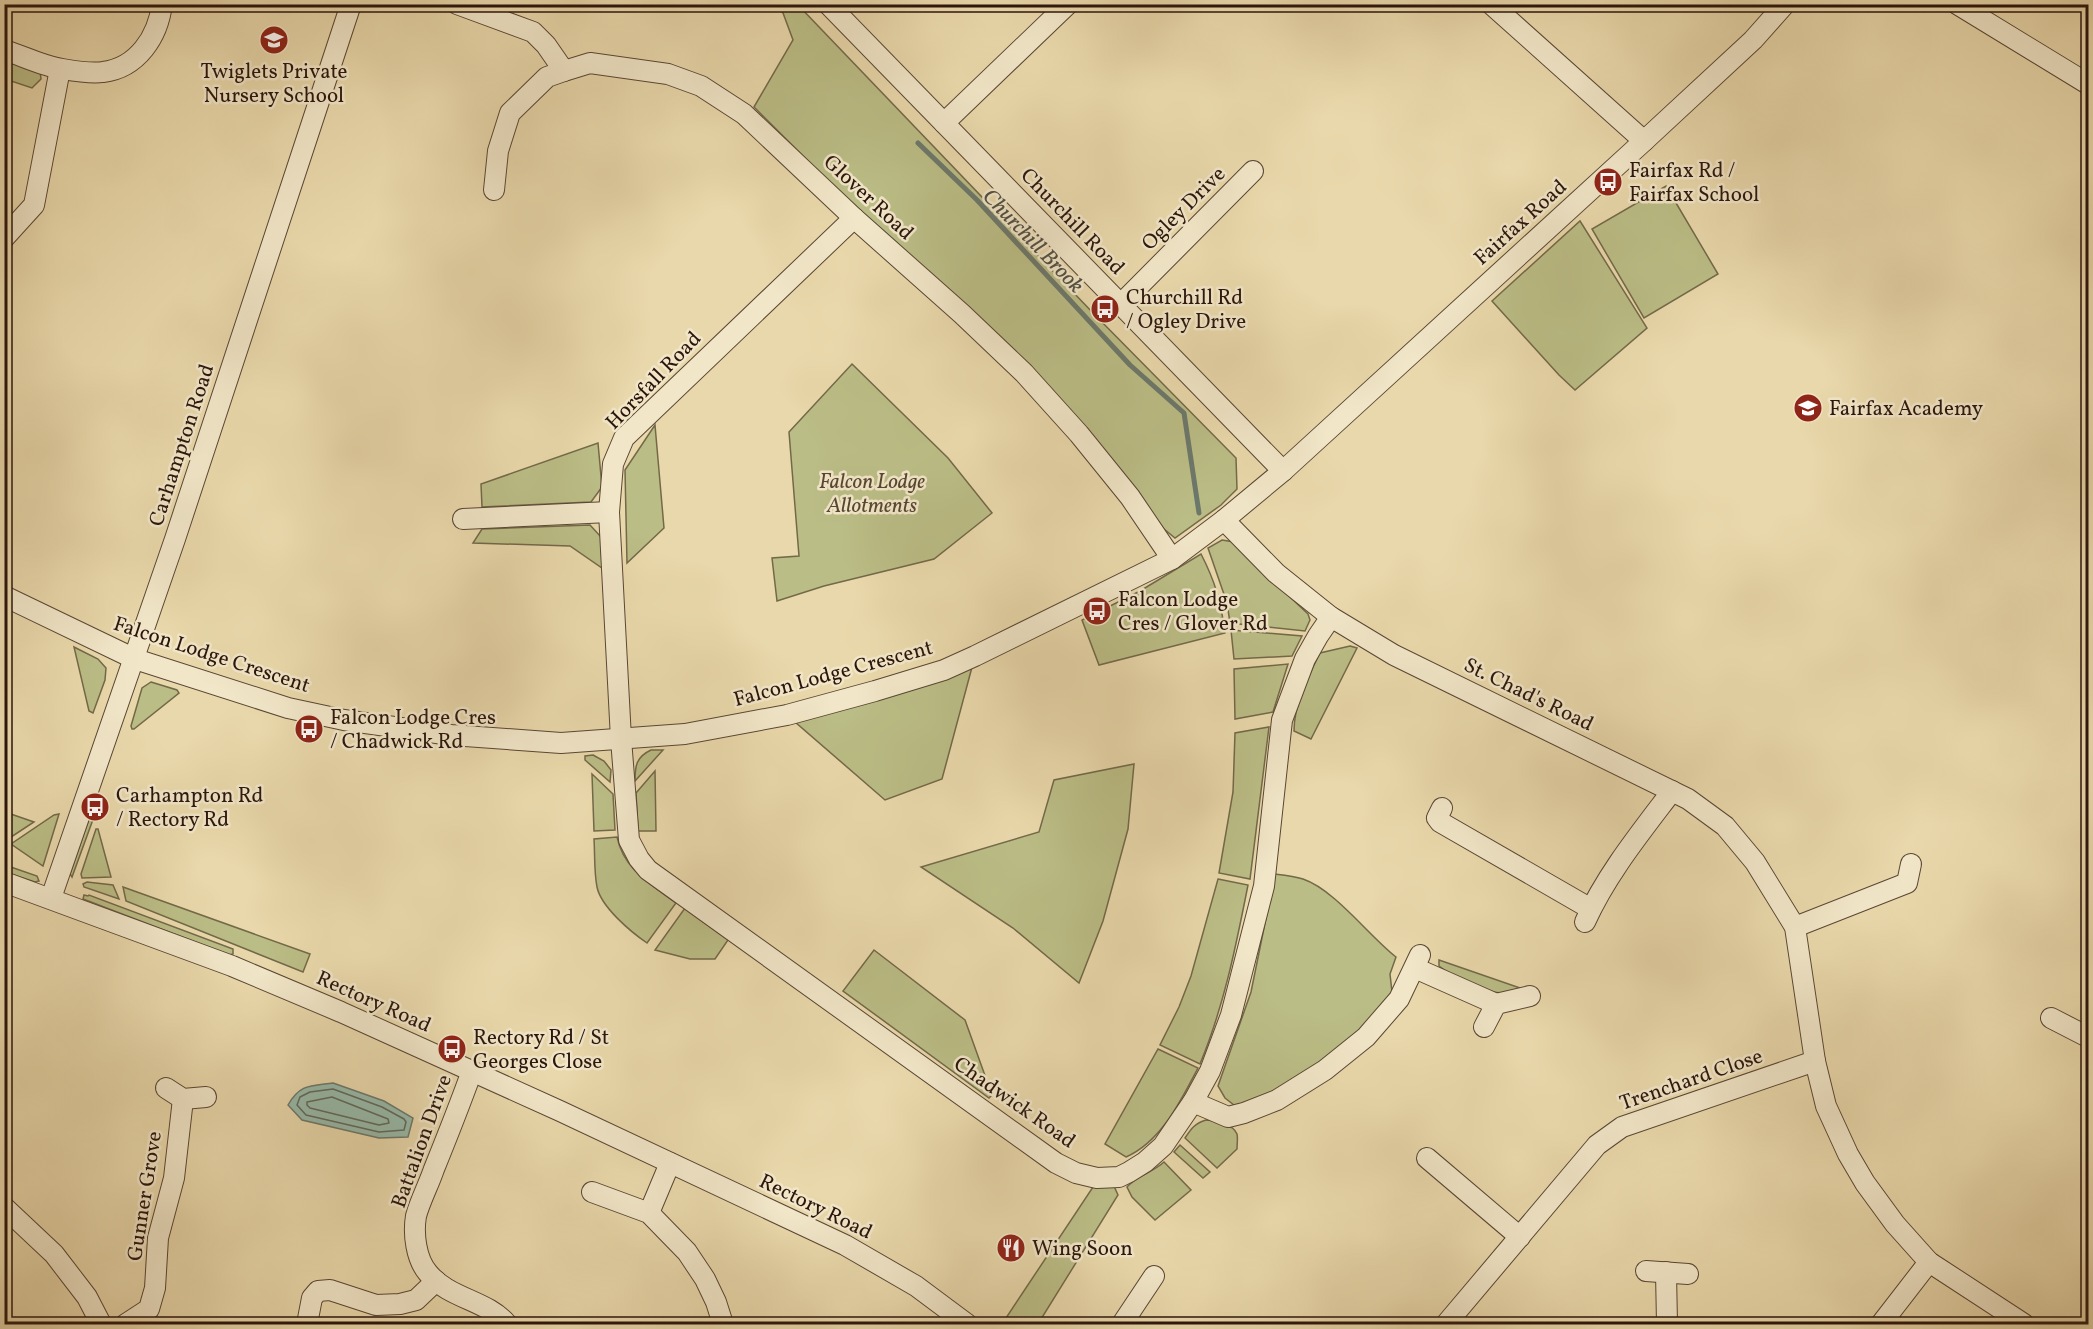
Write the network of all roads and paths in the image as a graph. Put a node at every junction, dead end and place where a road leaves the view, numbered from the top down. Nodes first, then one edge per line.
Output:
1 (162, 4) edge
2 (351, 4) edge
3 (457, 4) edge
4 (828, 4) edge
5 (1068, 4) edge
6 (1491, 4) edge
7 (1785, 4) edge
8 (1957, 4) edge
9 (4, 50) edge
10 (60, 69) junction
11 (564, 71) junction
12 (2088, 84) edge
13 (944, 123) junction
14 (1644, 141) junction
15 (1253, 171) dead end
16 (494, 190) dead end
17 (854, 218) junction
18 (4, 238) edge
19 (1121, 304) junction
20 (1283, 471) junction
21 (609, 512) junction
22 (462, 519) dead end
23 (1224, 520) junction
24 (1172, 559) junction
25 (4, 596) edge
26 (1331, 617) junction
27 (135, 659) junction
28 (621, 739) junction
29 (1672, 791) junction
30 (1442, 808) dead end
31 (1911, 864) dead end
32 (4, 882) edge
33 (51, 898) junction
34 (1795, 927) junction
35 (1530, 996) dead end
36 (1496, 1004) junction
37 (2051, 1018) dead end
38 (1484, 1027) dead end
39 (2088, 1031) edge
40 (1815, 1061) junction
41 (472, 1071) junction
42 (166, 1088) dead end
43 (206, 1097) dead end
44 (183, 1099) junction
45 (1193, 1102) junction
46 (1427, 1158) dead end
47 (670, 1163) junction
48 (592, 1192) dead end
49 (4, 1207) edge
50 (649, 1212) junction
51 (1520, 1238) junction
52 (1929, 1262) junction
53 (1646, 1271) dead end
54 (1666, 1272) junction
55 (1688, 1274) dead end
56 (1154, 1276) dead end
57 (436, 1281) junction
58 (101, 1324) edge
59 (126, 1324) edge
60 (307, 1324) edge
61 (507, 1324) edge
62 (723, 1324) edge
63 (967, 1324) edge
64 (1122, 1324) edge
65 (1446, 1324) edge
66 (1667, 1324) edge
67 (1881, 1324) edge
68 (2024, 1324) edge

1 - 10 street
2 - 27 street, Carhampton Road
3 - 11 street
4 - 13 street, Churchill Road
5 - 13 street
6 - 14 street
7 - 14 street, Fairfax Road
8 - 12 street
9 - 10 street
10 - 18 street
11 - 16 street, Glover Road
11 - 17 street, Glover Road
13 - 19 street, Churchill Road
14 - 20 street, Fairfax Road
15 - 19 street, Ogley Drive
17 - 21 street, Horsfall Road
17 - 24 street, Glover Road
19 - 20 street, Churchill Road
20 - 23 street, Falcon Lodge Crescent
21 - 22 street
21 - 28 street, Horsfall Road
23 - 24 street, Falcon Lodge Crescent
23 - 26 street, St. Chad's Road
24 - 28 street, Falcon Lodge Crescent
25 - 27 street, Falcon Lodge Crescent
26 - 29 street, St. Chad's Road
26 - 45 street, Chadwick Road
27 - 28 street, Falcon Lodge Crescent
27 - 33 street, Carhampton Road
28 - 45 street, Chadwick Road
29 - 30 street
29 - 34 street, St. Chad's Road
31 - 34 street
32 - 33 street, Rectory Road
33 - 41 street, Rectory Road
34 - 40 street, St. Chad's Road
35 - 36 street
36 - 38 street
36 - 45 street
37 - 39 street
40 - 51 street, Trenchard Close
40 - 52 street, St. Chad's Road
41 - 47 street, Rectory Road
41 - 57 street, Battalion Drive
42 - 44 street
43 - 44 street
44 - 59 street, Gunner Grove
46 - 51 street
47 - 50 street
47 - 63 street, Rectory Road
48 - 50 street
49 - 58 street
50 - 62 street
51 - 65 street, Trenchard Close
52 - 67 street
52 - 68 street, St. Chad's Road
53 - 54 street
54 - 55 street
54 - 66 street
56 - 64 street
57 - 60 street
57 - 61 street, Battalion Drive

